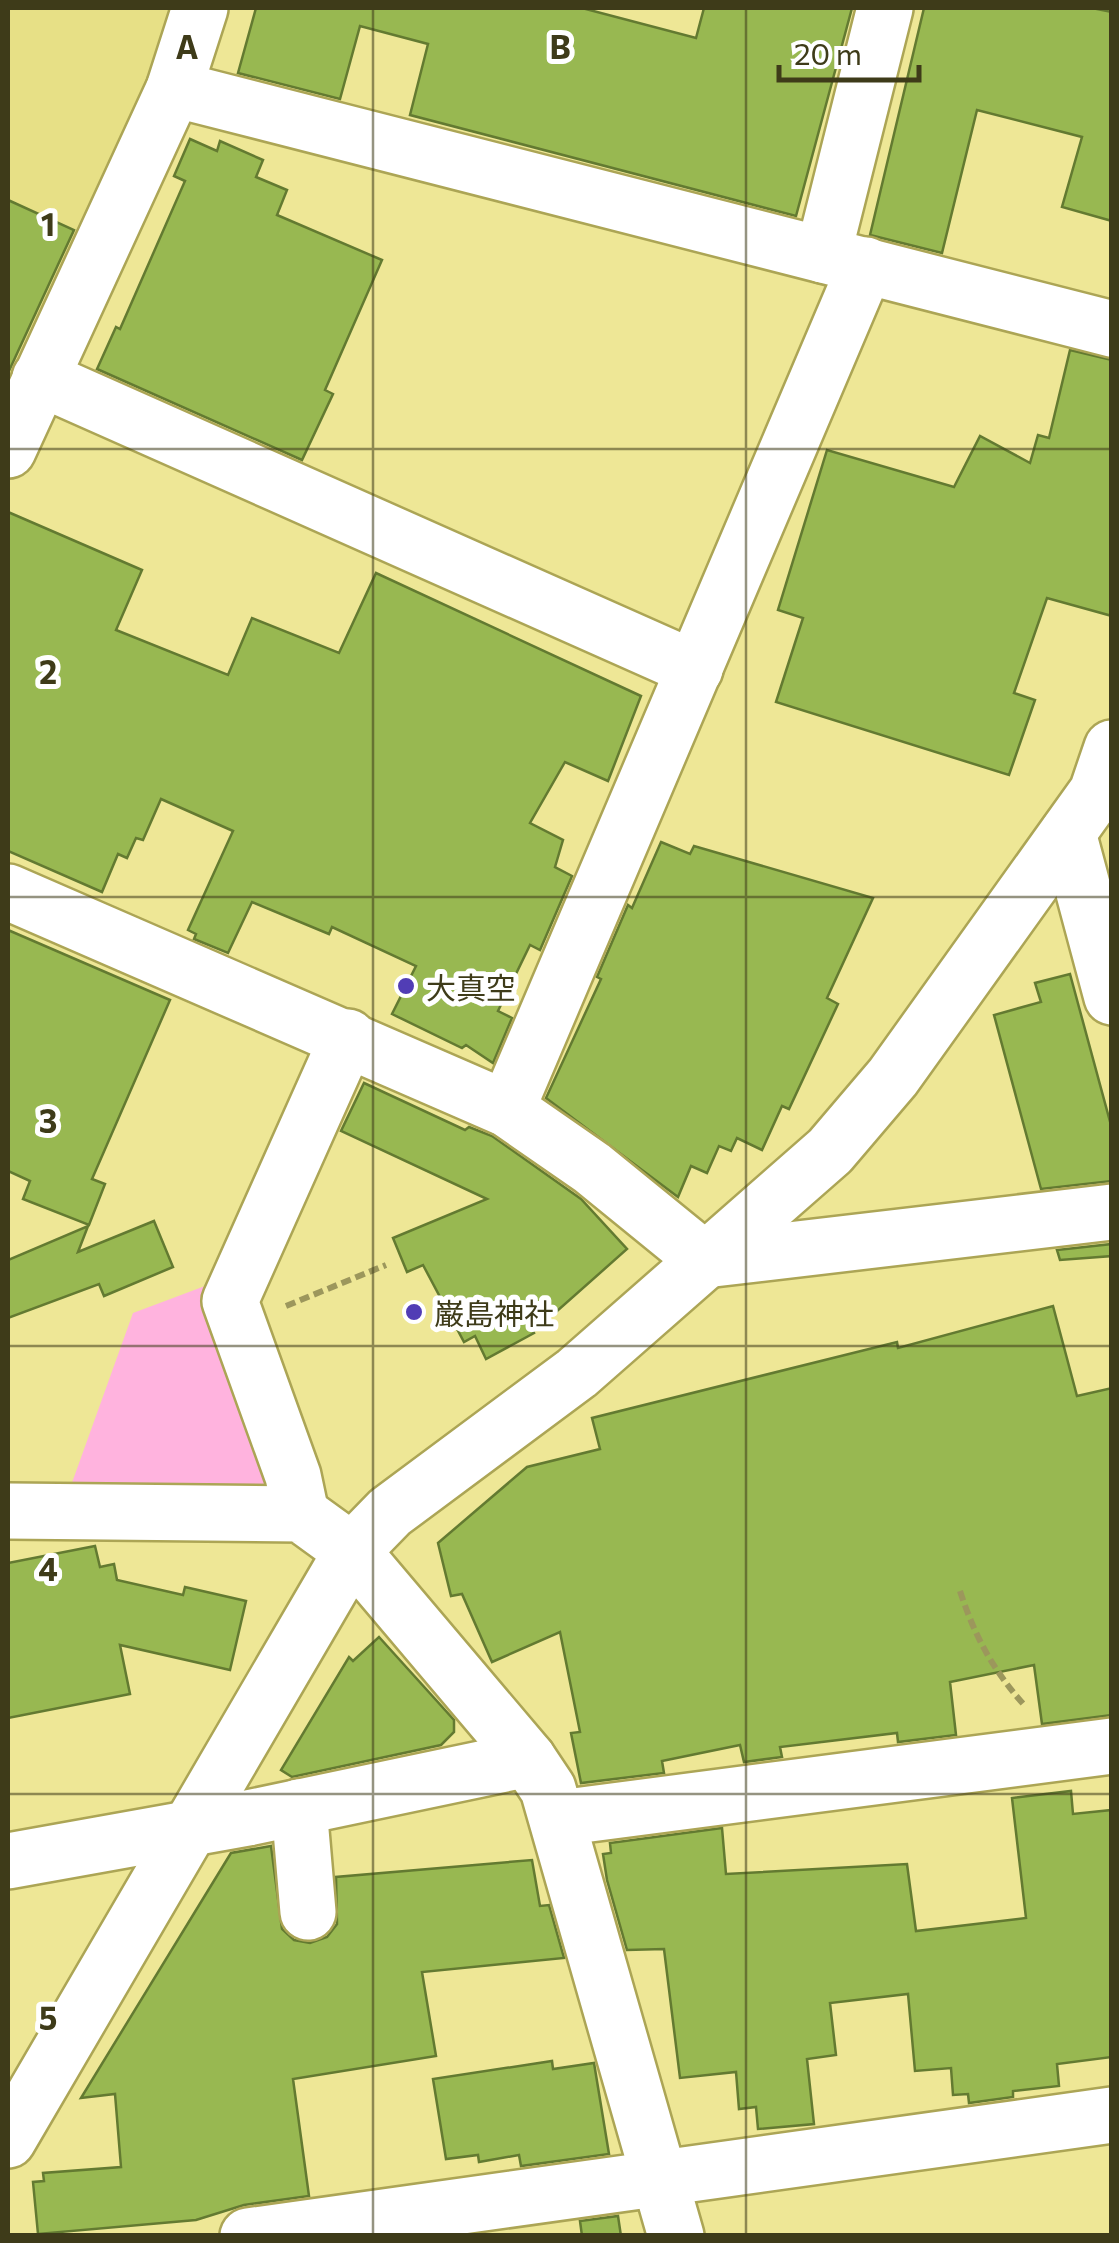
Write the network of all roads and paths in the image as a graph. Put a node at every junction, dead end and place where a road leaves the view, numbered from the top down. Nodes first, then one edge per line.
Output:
1 (200, 8) edge
2 (885, 8) edge
3 (174, 89) junction
4 (844, 260) junction
5 (1112, 329) edge
6 (40, 378) junction
7 (8, 450) edge
8 (695, 669) junction
9 (1112, 748) edge
10 (1068, 833) junction
11 (8, 892) edge
12 (1112, 997) edge
13 (348, 1037) junction
14 (507, 1109) junction
15 (1112, 1212) edge
16 (706, 1260) junction
17 (386, 1265) dead end
18 (239, 1325) junction
19 (8, 1511) edge
20 (300, 1514) junction
21 (352, 1551) junction
22 (960, 1591) dead end
23 (1112, 1746) edge
24 (1037, 1755) junction
25 (528, 1759) junction
26 (298, 1807) junction
27 (558, 1818) junction
28 (194, 1825) junction
29 (8, 1862) edge
30 (308, 1912) dead end
31 (1112, 2115) edge
32 (8, 2140) edge
33 (657, 2175) junction
34 (248, 2236) edge
35 (676, 2236) edge

1 - 3 street
2 - 4 street
3 - 4 street
3 - 6 street
4 - 5 street
4 - 8 street
6 - 7 street
6 - 8 street
8 - 14 street
9 - 10 street
10 - 12 street
10 - 16 street
11 - 13 street
13 - 14 street
13 - 18 street
14 - 16 street
15 - 16 street
16 - 21 street
17 - 18 path
18 - 20 street
19 - 20 street
20 - 21 street
21 - 25 street
21 - 28 street
22 - 24 path
23 - 24 street
24 - 27 street
25 - 26 street
25 - 27 street
26 - 28 street
26 - 30 street
27 - 33 street
28 - 29 street
28 - 32 street
31 - 33 street
33 - 34 street
33 - 35 street

